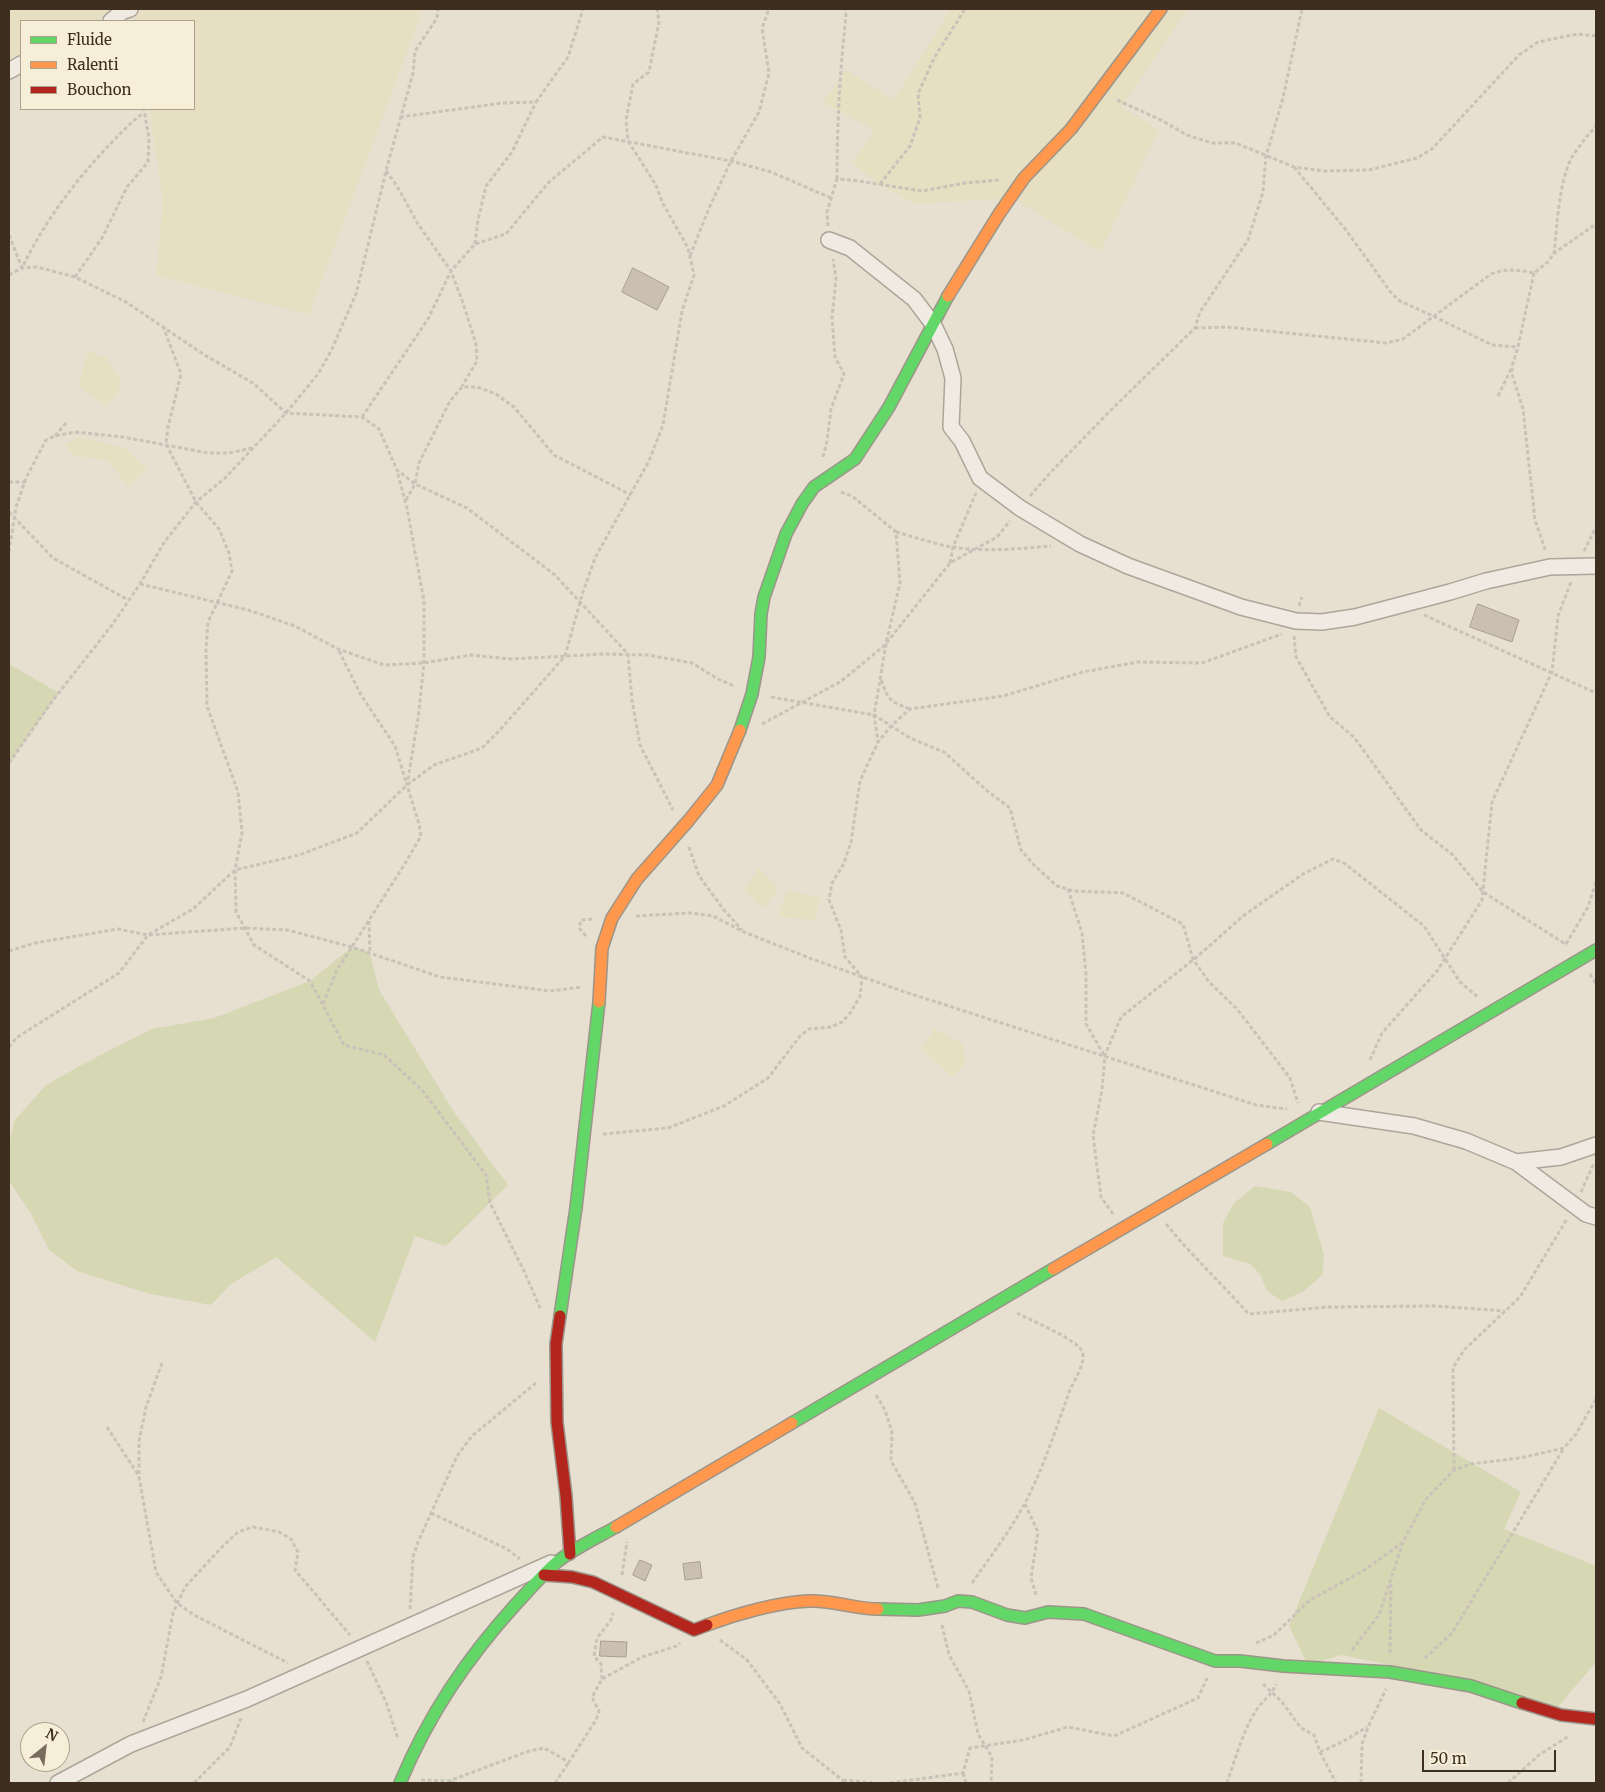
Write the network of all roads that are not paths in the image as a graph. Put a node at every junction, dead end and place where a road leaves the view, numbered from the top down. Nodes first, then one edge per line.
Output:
1 (130, 9) edge
2 (1161, 9) edge
3 (112, 20) edge
4 (20, 65) edge
5 (9, 71) edge
6 (829, 240) dead end
7 (933, 324) junction
8 (1596, 566) edge
9 (1596, 950) edge
10 (1319, 1112) junction
11 (1596, 1145) edge
12 (1516, 1162) junction
13 (1596, 1217) edge
14 (564, 1557) junction
15 (539, 1572) junction
16 (1596, 1719) edge
17 (401, 1781) edge
18 (58, 1783) edge

1 - 3 street
2 - 7 street
4 - 5 street
6 - 7 street
7 - 8 street
7 - 14 street
9 - 10 street
10 - 12 street
10 - 14 street
11 - 12 street
12 - 13 street
14 - 15 street
15 - 16 street
15 - 17 street
15 - 18 street

